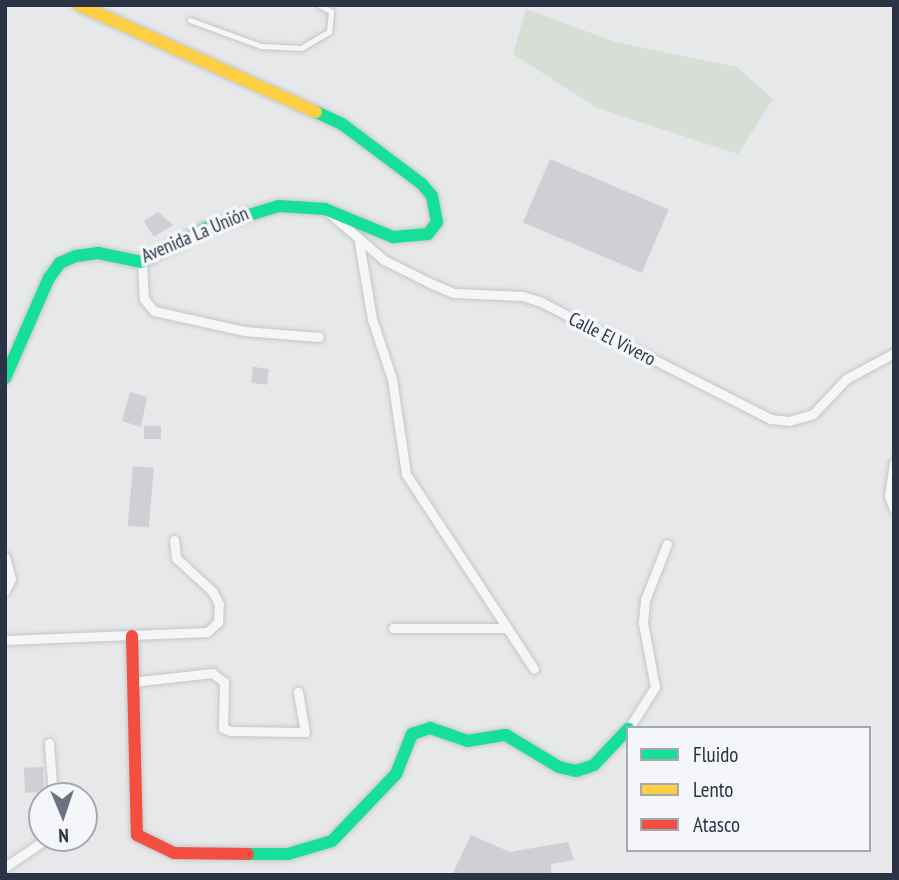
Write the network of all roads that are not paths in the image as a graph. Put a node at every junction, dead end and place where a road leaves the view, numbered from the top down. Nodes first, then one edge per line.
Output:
1 (79, 5) edge
2 (318, 5) edge
3 (190, 20) dead end
4 (325, 209) junction
5 (359, 242) junction
6 (142, 262) junction
7 (319, 337) dead end
8 (894, 353) edge
9 (5, 378) edge
10 (894, 463) edge
11 (893, 508) edge
12 (174, 540) dead end
13 (667, 544) dead end
14 (5, 557) edge
15 (5, 591) edge
16 (393, 628) dead end
17 (505, 628) junction
18 (132, 636) junction
19 (5, 640) edge
20 (534, 669) dead end
21 (132, 682) junction
22 (298, 692) dead end
23 (629, 726) edge
24 (626, 730) edge
25 (49, 743) dead end
26 (52, 782) edge
27 (28, 851) edge
28 (5, 867) edge

1 - 4 street, Avenida La Unión
2 - 3 lane
4 - 5 street, Calle El Vivero
4 - 6 street, Avenida La Unión
5 - 8 street, Calle El Vivero
5 - 17 street
6 - 7 street
6 - 9 street, Avenida La Unión
10 - 11 street
12 - 18 street
13 - 23 street
14 - 15 street
16 - 17 street
17 - 20 street
18 - 19 street
18 - 21 street
21 - 22 street
21 - 24 street
25 - 26 street
27 - 28 street

